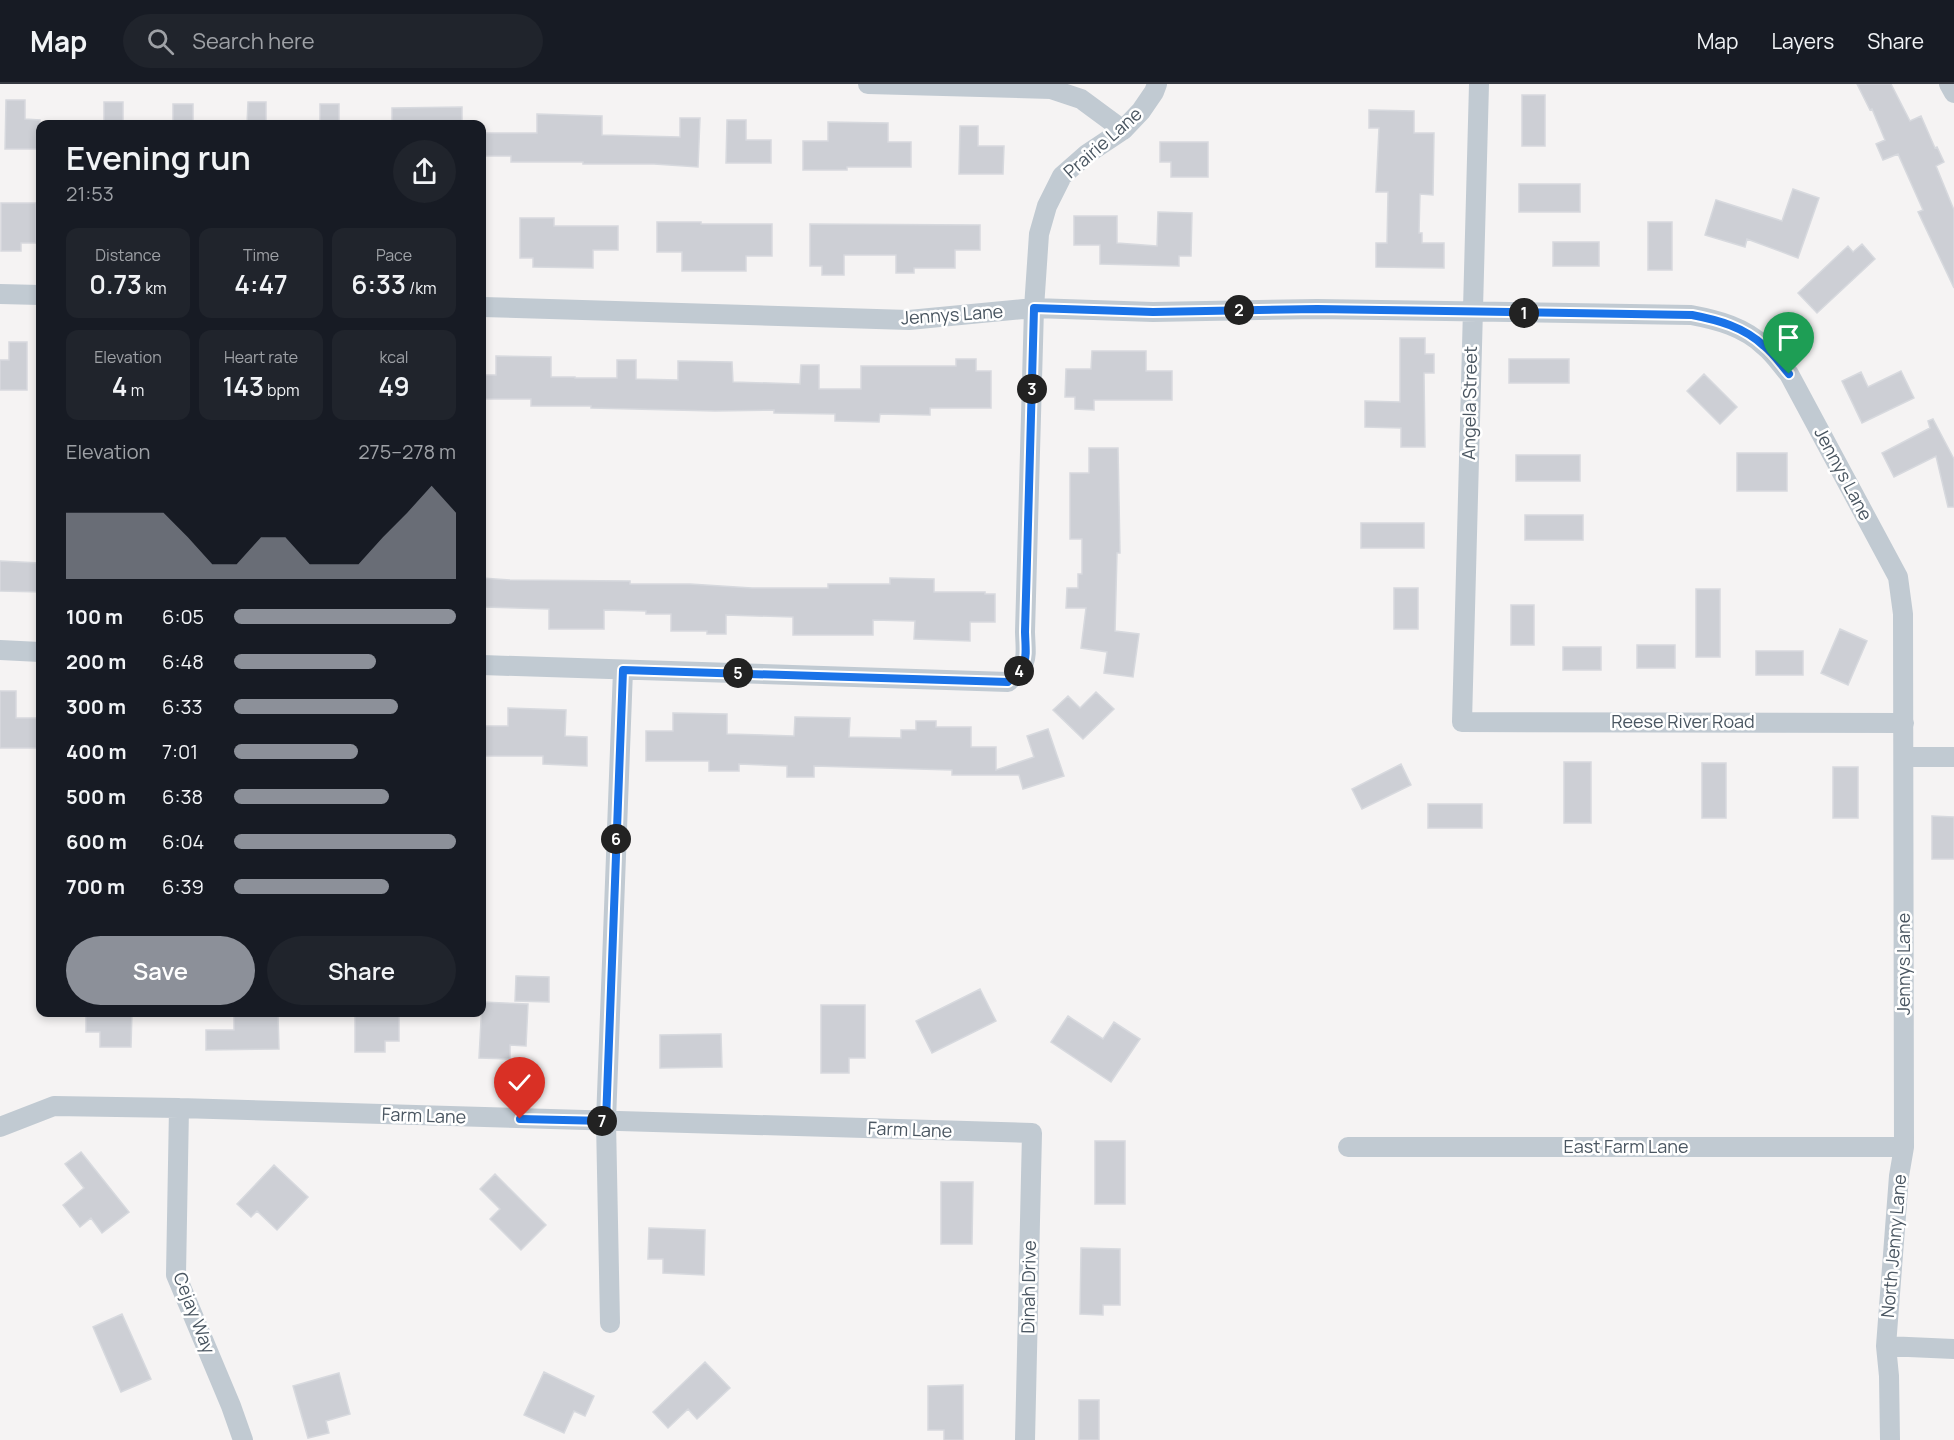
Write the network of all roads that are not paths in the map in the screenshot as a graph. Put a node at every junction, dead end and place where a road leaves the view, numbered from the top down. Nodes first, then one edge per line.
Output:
1 (868, 84) edge
2 (1157, 84) edge
3 (1479, 84) edge
4 (1949, 84) edge
5 (1954, 93) edge
6 (1123, 130) junction
7 (0, 294) edge
8 (36, 295) edge
9 (486, 308) edge
10 (1034, 308) junction
11 (1473, 312) junction
12 (0, 650) edge
13 (36, 652) edge
14 (486, 665) edge
15 (623, 670) junction
16 (1462, 722) joint
17 (1904, 723) junction
18 (1904, 757) junction
19 (1954, 757) edge
20 (178, 1108) junction
21 (606, 1121) junction
22 (0, 1127) edge
23 (1032, 1133) joint
24 (1348, 1146) dead end
25 (1904, 1146) junction
26 (610, 1323) dead end
27 (1886, 1346) junction
28 (1954, 1349) edge
29 (243, 1440) edge
30 (1025, 1440) edge
31 (1890, 1440) edge

1 - 6 street
2 - 6 street, Prairie Lane
3 - 11 street, Angela Street
4 - 5 street
6 - 10 street, Prairie Lane
7 - 8 street
9 - 10 street, Jennys Lane
10 - 11 street, Jennys Lane
10 - 15 street, Prairie Lane
11 - 16 street, Angela Street
11 - 17 street, Jennys Lane
12 - 13 street
14 - 15 street
15 - 21 street
16 - 17 street, Reese River Road
17 - 18 street, Jennys Lane
18 - 19 street
18 - 25 street, Jennys Lane
20 - 21 street, Farm Lane
20 - 22 street, Farm Lane
20 - 29 street, Cejay Way
21 - 23 street, Farm Lane
21 - 26 street
23 - 30 street, Dinah Drive
24 - 25 street, East Farm Lane
25 - 27 street, North Jenny Lane
27 - 28 street
27 - 31 street, North Jenny Lane

